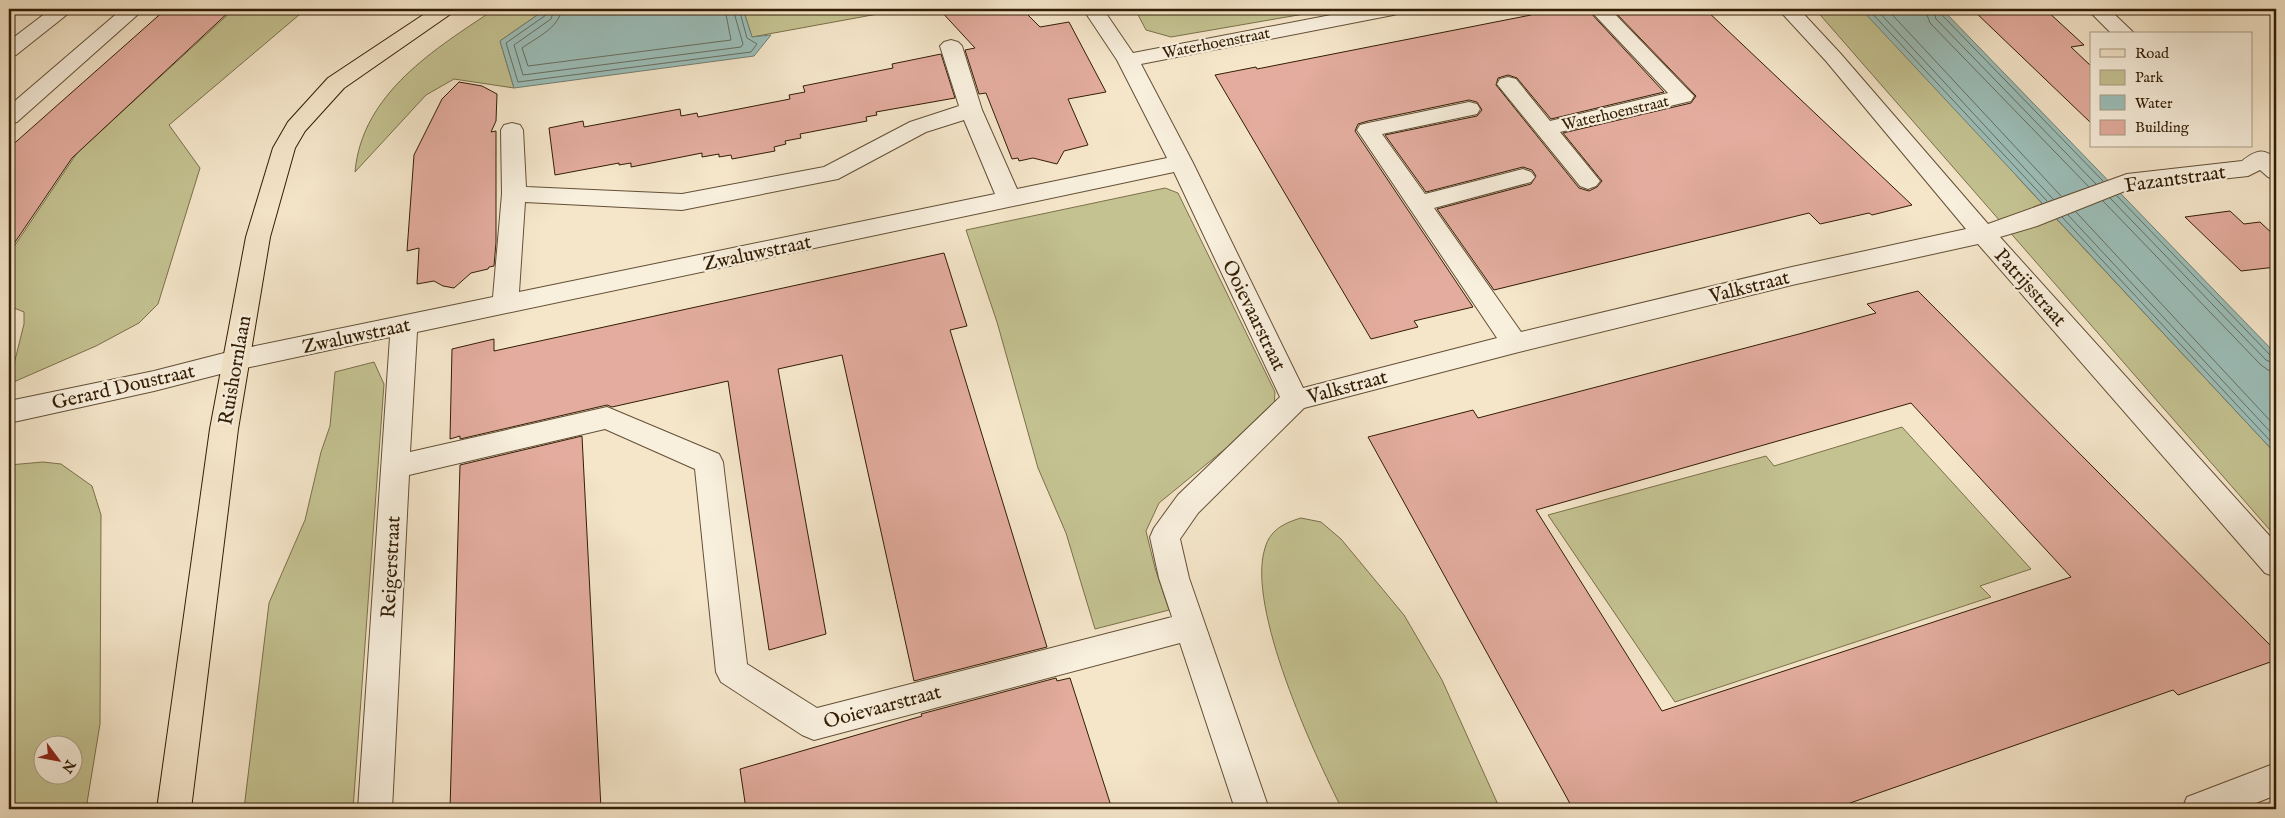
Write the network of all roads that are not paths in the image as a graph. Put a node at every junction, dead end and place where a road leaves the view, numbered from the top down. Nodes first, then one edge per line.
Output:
1 (64, 9) edge
2 (134, 9) edge
3 (445, 9) edge
4 (1093, 9) edge
5 (1393, 9) edge
6 (1599, 9) edge
7 (1788, 9) edge
8 (2098, 9) edge
9 (2123, 32) edge
10 (951, 46) dead end
11 (9, 51) edge
12 (1128, 60) junction
13 (1508, 84) dead end
14 (1469, 109) dead end
15 (971, 110) junction
16 (9, 117) edge
17 (1545, 128) junction
18 (512, 130) dead end
19 (2265, 157) edge
20 (1181, 163) junction
21 (1523, 177) dead end
22 (1588, 181) dead end
23 (514, 194) junction
24 (1009, 199) junction
25 (1419, 204) junction
26 (1983, 234) junction
27 (505, 303) junction
28 (404, 324) junction
29 (1515, 343) junction
30 (236, 360) junction
31 (1296, 400) junction
32 (9, 412) edge
33 (396, 467) junction
34 (2276, 564) edge
35 (1190, 626) junction
36 (2276, 779) edge
37 (174, 809) edge
38 (375, 809) edge
39 (1252, 809) edge
40 (2199, 809) edge

1 - 11 street
2 - 16 street
3 - 30 main road, Ruishornlaan
4 - 12 street, Ooievaarstraat
5 - 12 street, Waterhoenstraat
6 - 17 street, Waterhoenstraat
7 - 26 street, Patrijsstraat
8 - 9 street
10 - 15 street
12 - 20 street, Ooievaarstraat
13 - 17 street, Waterhoenstraat
14 - 25 street
15 - 23 street
15 - 24 street
17 - 22 street, Waterhoenstraat
18 - 23 street
19 - 26 street, Fazantstraat
20 - 24 street, Zwaluwstraat
20 - 31 street, Ooievaarstraat
21 - 25 street
23 - 27 street
24 - 27 street, Zwaluwstraat
25 - 29 street
26 - 29 street, Valkstraat
26 - 34 street, Patrijsstraat
27 - 28 street, Zwaluwstraat
28 - 30 street, Zwaluwstraat
28 - 33 street, Reigerstraat
29 - 31 street, Valkstraat
30 - 32 street, Gerard Doustraat
30 - 37 main road, Ruishornlaan
31 - 35 street
33 - 35 street, Ooievaarstraat
33 - 38 street, Reigerstraat
35 - 39 street
36 - 40 street

